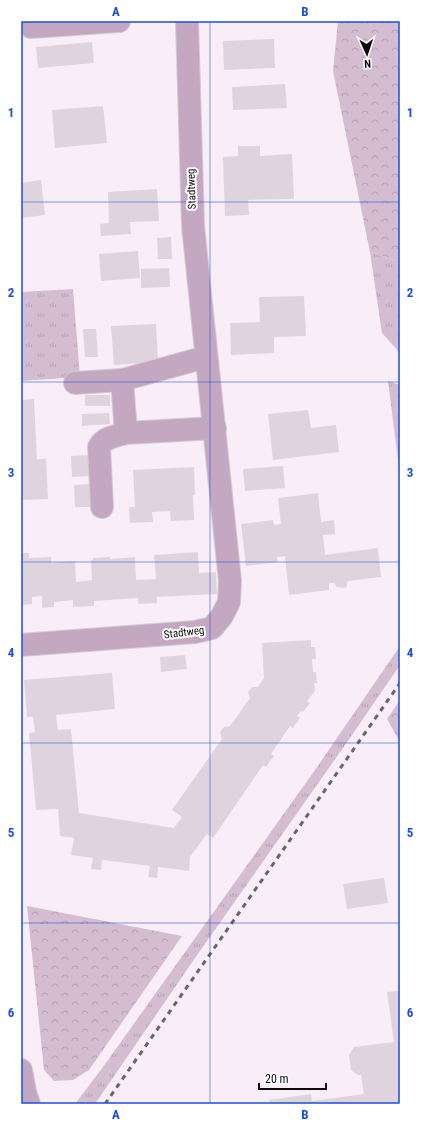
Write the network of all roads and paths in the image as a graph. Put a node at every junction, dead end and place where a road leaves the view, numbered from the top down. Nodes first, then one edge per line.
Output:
1 (31, 21) edge
2 (119, 21) edge
3 (187, 21) edge
4 (90, 22) edge
5 (206, 357) junction
6 (122, 380) junction
7 (75, 383) dead end
8 (215, 428) junction
9 (126, 433) junction
10 (102, 507) dead end
11 (21, 645) edge
12 (21, 1070) edge
13 (29, 1104) edge

1 - 4 street
2 - 4 street
3 - 5 street, Stadtweg
5 - 6 street
5 - 8 street, Stadtweg
6 - 7 street
6 - 9 street
8 - 9 street
8 - 11 street, Stadtweg
9 - 10 street
12 - 13 street

